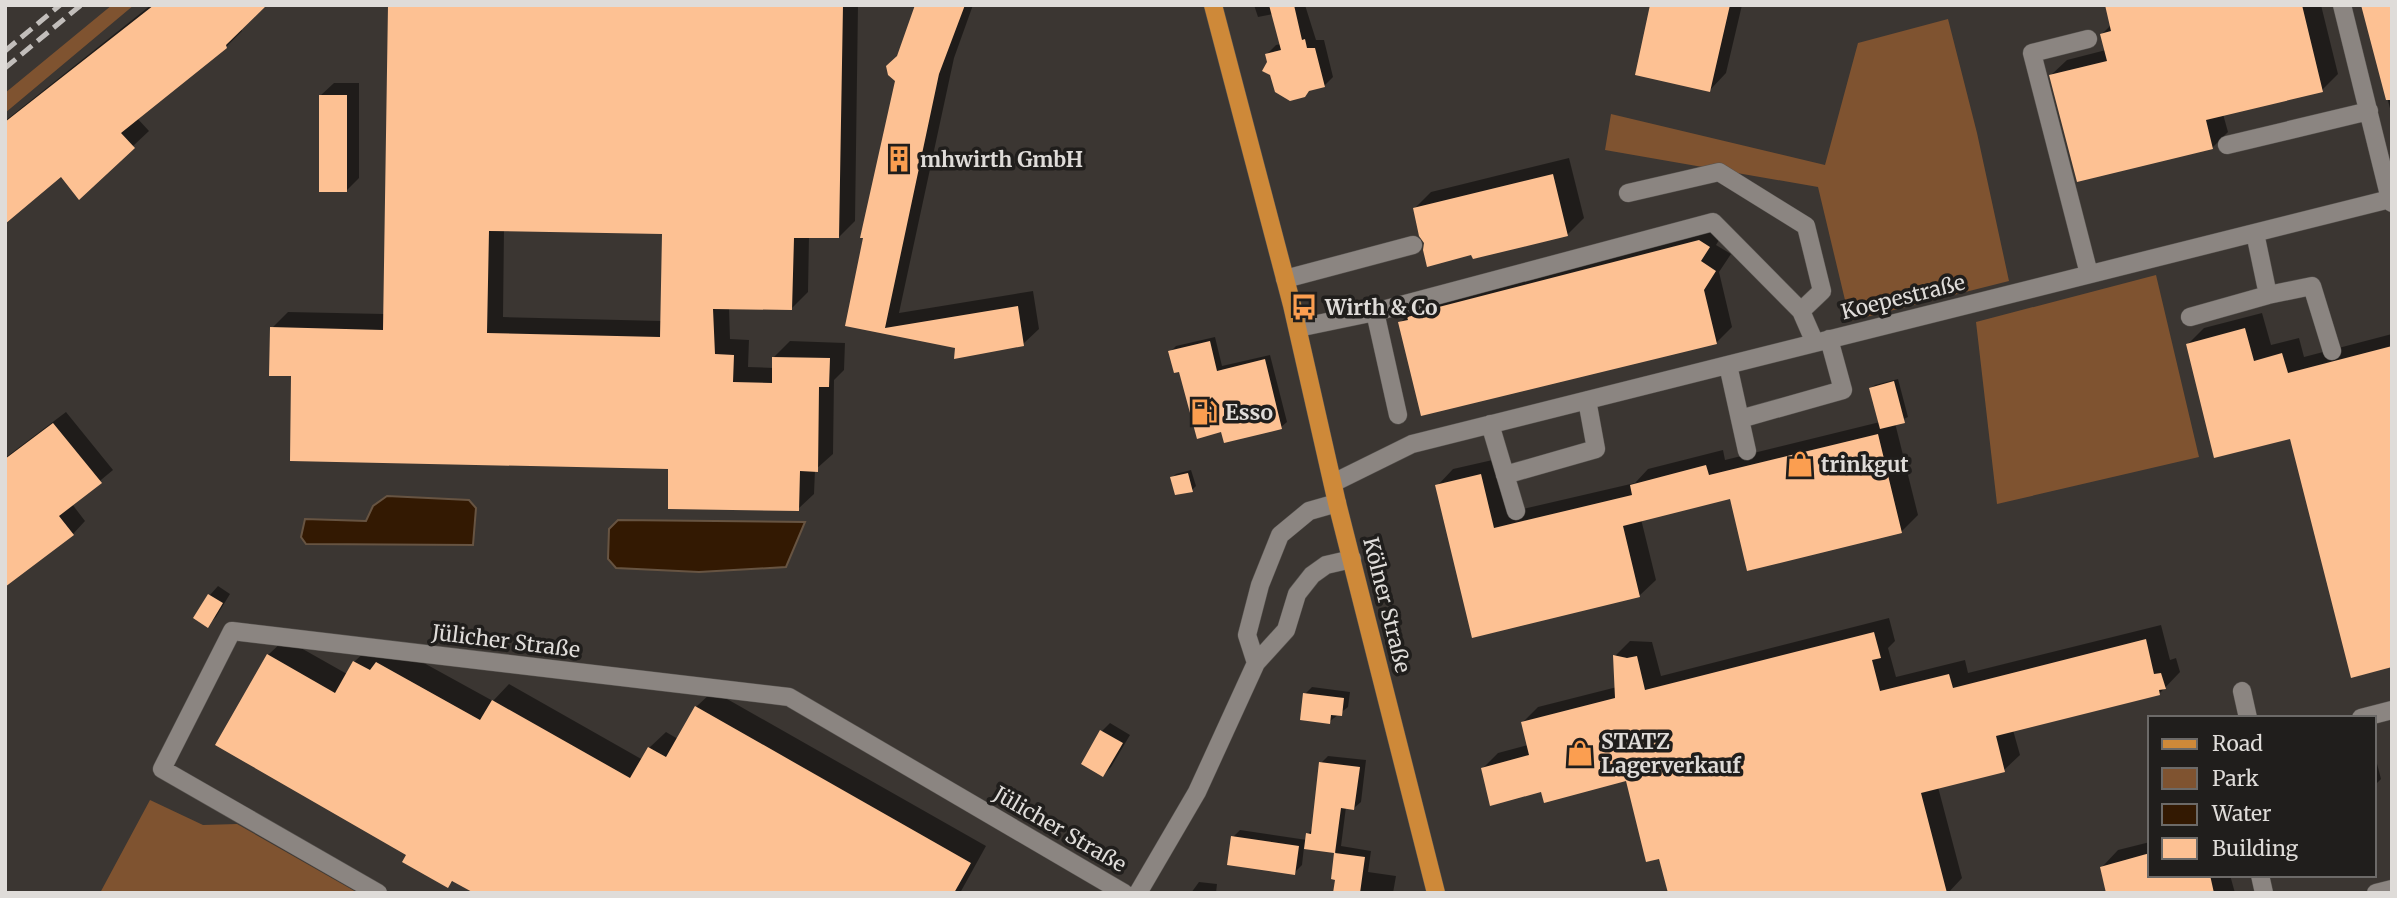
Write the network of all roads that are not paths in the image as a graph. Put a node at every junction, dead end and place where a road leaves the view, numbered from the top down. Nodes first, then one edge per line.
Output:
1 (1213, 5) edge
2 (2342, 5) edge
3 (2088, 39) dead end
4 (2369, 111) junction
5 (2227, 145) dead end
6 (1628, 193) dead end
7 (2391, 201) edge
8 (2255, 233) junction
9 (1413, 245) dead end
10 (2089, 274) junction
11 (1285, 279) junction
12 (2268, 295) junction
13 (1801, 311) junction
14 (1375, 312) junction
15 (2190, 317) dead end
16 (1298, 328) junction
17 (1822, 341) junction
18 (2332, 351) dead end
19 (1728, 365) junction
20 (1587, 400) junction
21 (1398, 415) dead end
22 (1740, 419) junction
23 (1490, 424) junction
24 (1747, 451) dead end
25 (1505, 475) junction
26 (1333, 483) junction
27 (1337, 503) junction
28 (1516, 512) dead end
29 (1352, 559) junction
30 (1256, 663) junction
31 (2242, 691) dead end
32 (2392, 710) edge
33 (2248, 716) edge
34 (2369, 716) edge
35 (2392, 889) edge
36 (378, 893) edge
37 (1124, 893) edge
38 (1138, 893) edge
39 (1436, 893) edge
40 (2376, 893) edge

1 - 11 main road, Kölner Straße
2 - 4 street, Koepestraße
3 - 10 street
4 - 5 street
4 - 7 street, Koepestraße
6 - 13 street
7 - 8 street, Koepestraße
8 - 10 street, Koepestraße
8 - 12 street
9 - 11 street
10 - 17 street, Koepestraße
11 - 16 main road, Kölner Straße
12 - 15 street
12 - 18 street
13 - 14 street
13 - 17 street
14 - 16 street
14 - 21 street
16 - 26 main road, Kölner Straße
17 - 19 street, Koepestraße
17 - 22 street
19 - 20 street, Koepestraße
19 - 22 street
20 - 23 street, Koepestraße
20 - 25 street
22 - 24 street
23 - 25 street
23 - 26 street, Koepestraße
25 - 28 street
26 - 27 main road, Kölner Straße
27 - 29 main road, Kölner Straße
27 - 30 street
29 - 30 street, Jülicher Straße
29 - 39 main road, Kölner Straße
30 - 38 street, Jülicher Straße
31 - 33 street
32 - 34 street
35 - 40 street
36 - 37 street, Jülicher Straße

